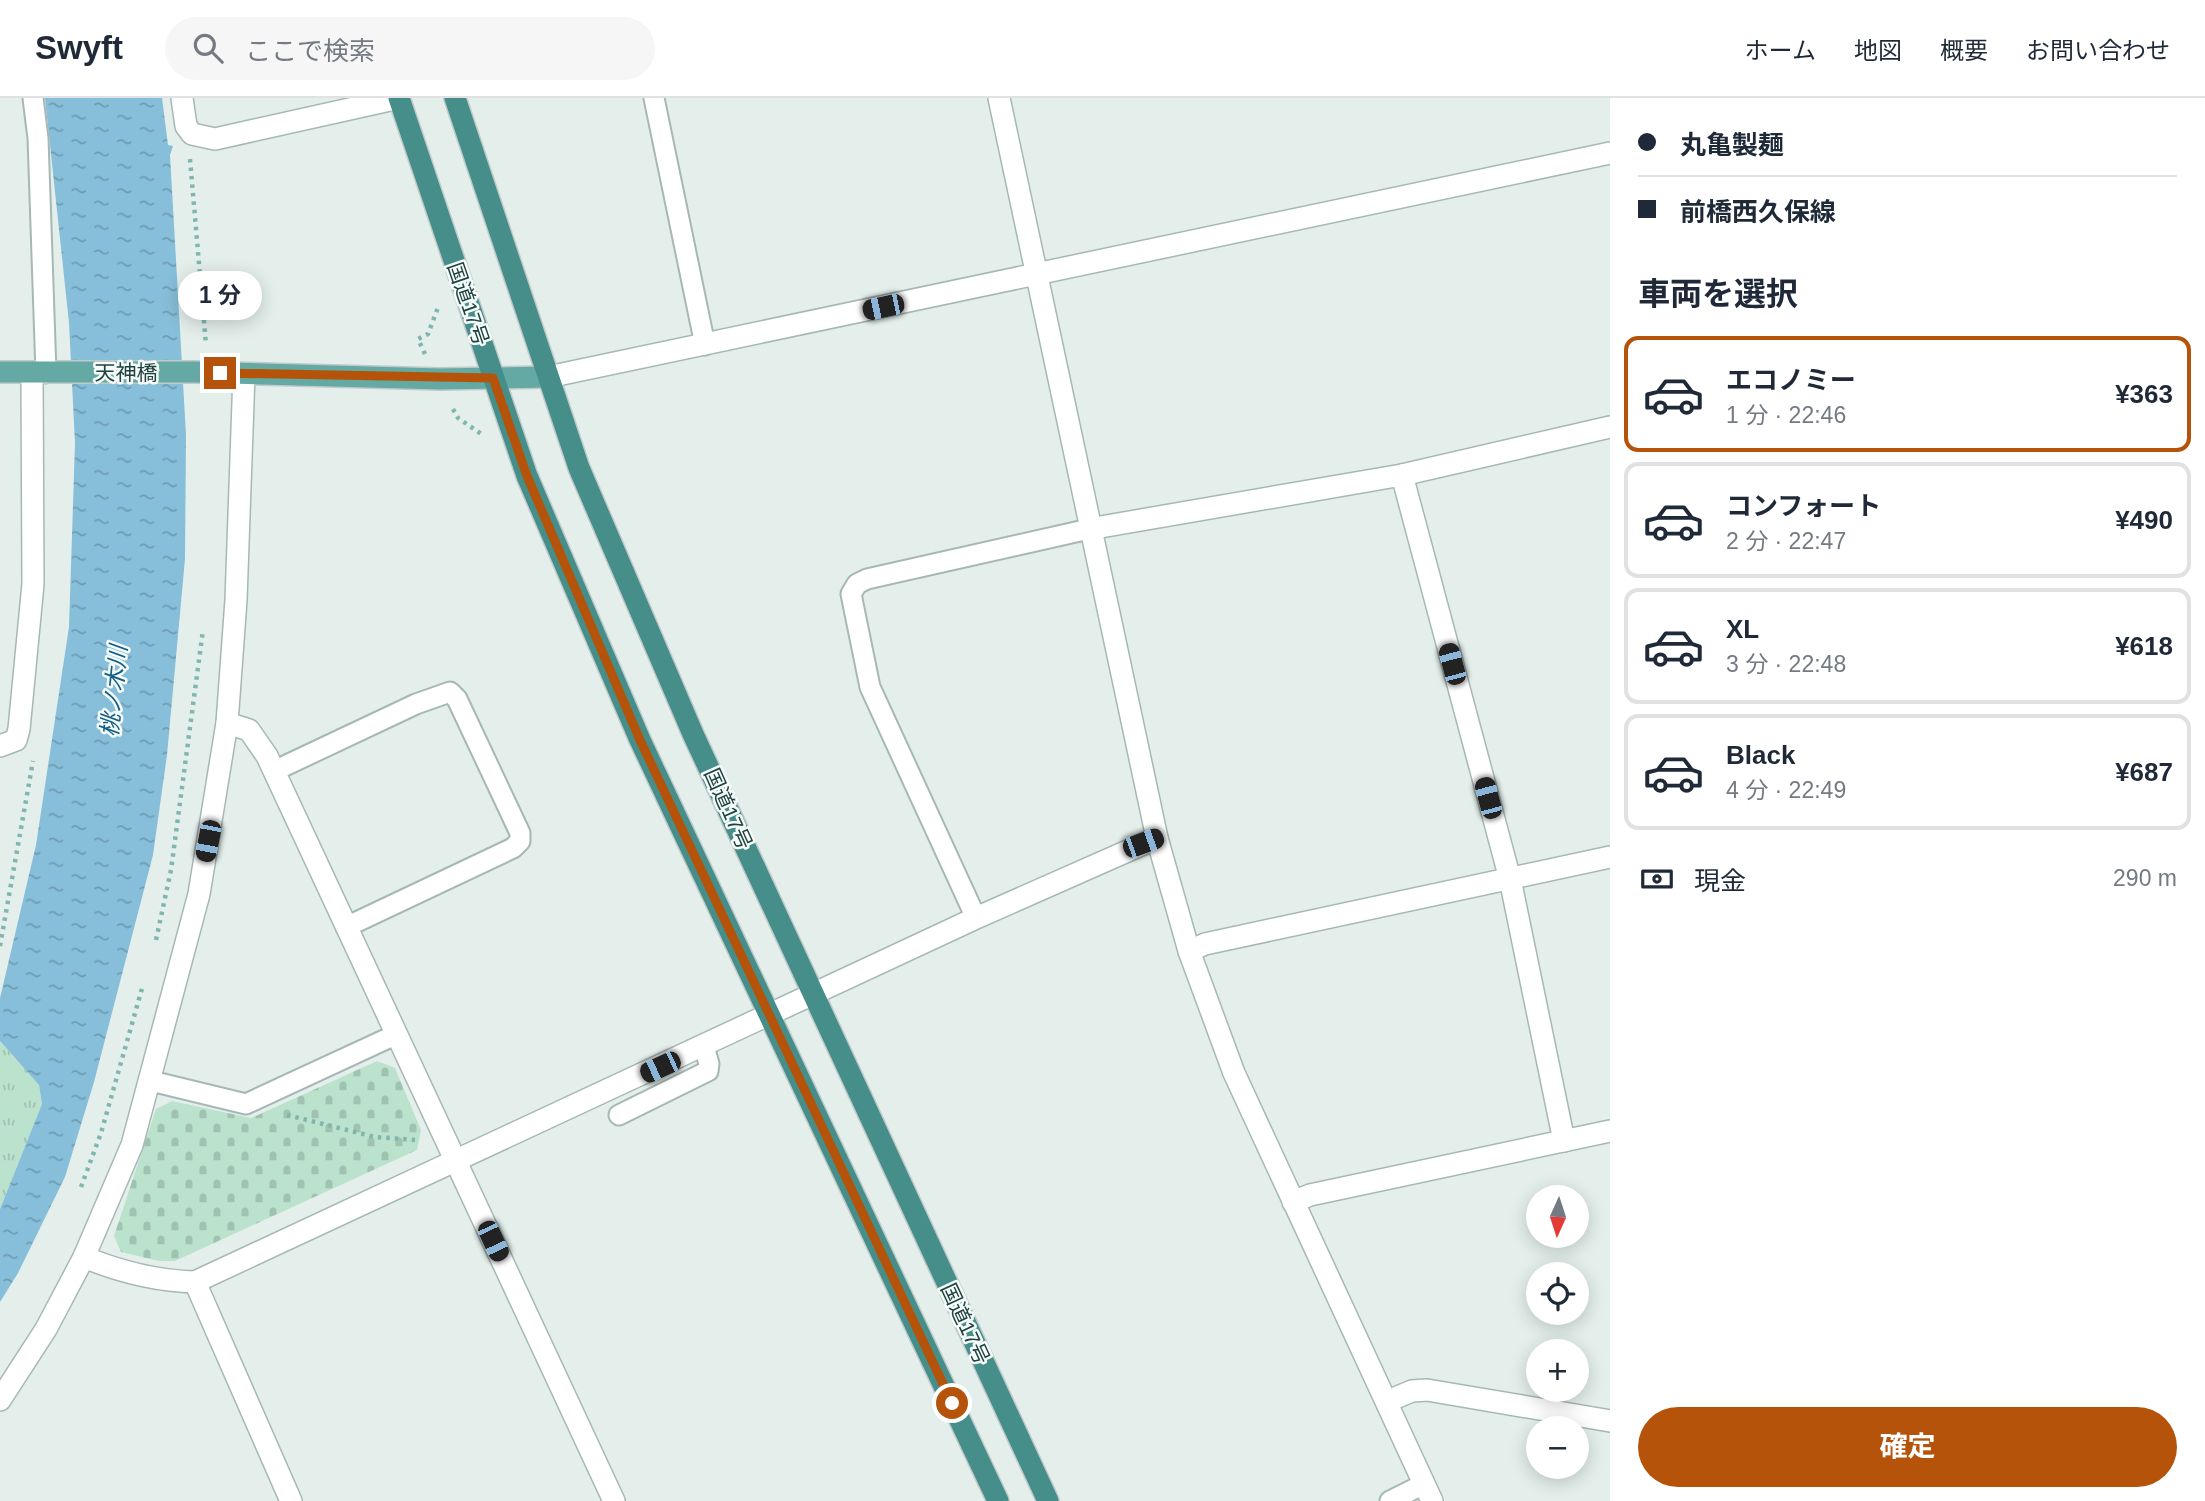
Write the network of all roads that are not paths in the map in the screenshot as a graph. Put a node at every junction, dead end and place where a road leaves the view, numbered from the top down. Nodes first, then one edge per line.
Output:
1 (33, 98) edge
2 (182, 98) edge
3 (399, 98) edge
4 (456, 98) edge
5 (654, 98) edge
6 (999, 98) edge
7 (1610, 153) edge
8 (1036, 274) junction
9 (705, 345) junction
10 (0, 372) edge
11 (45, 373) junction
12 (244, 374) junction
13 (548, 377) junction
14 (493, 378) junction
15 (1610, 427) edge
16 (1402, 475) junction
17 (1089, 529) junction
18 (227, 723) junction
19 (8, 743) edge
20 (274, 771) junction
21 (1157, 838) junction
22 (1610, 857) edge
23 (1510, 879) junction
24 (976, 918) junction
25 (346, 927) junction
26 (1189, 951) junction
27 (812, 995) junction
28 (772, 1015) junction
29 (395, 1035) junction
30 (704, 1046) junction
31 (151, 1081) junction
32 (619, 1115) dead end
33 (1610, 1131) edge
34 (1564, 1141) junction
35 (456, 1161) junction
36 (1293, 1202) junction
37 (84, 1256) junction
38 (195, 1282) junction
39 (0, 1400) edge
40 (1388, 1401) junction
41 (1610, 1421) edge
42 (1428, 1493) edge
43 (290, 1501) edge
44 (614, 1501) edge
45 (998, 1501) edge
46 (1048, 1501) edge
47 (1390, 1501) edge

1 - 11 lane
2 - 3 street
3 - 14 highway, 国道17号
4 - 13 highway, 国道17号
5 - 9 lane
6 - 8 street
7 - 8 street
8 - 9 street
8 - 17 street
9 - 13 street
10 - 11 main road, 天神橋
11 - 12 main road, 天神橋
11 - 19 street
12 - 14 main road, 天神橋
12 - 18 street
13 - 14 main road, 天神橋
13 - 27 highway, 国道17号
14 - 28 highway, 国道17号
15 - 16 street
16 - 17 street
16 - 23 street
17 - 21 street
17 - 24 lane
18 - 20 street
18 - 31 street
20 - 25 street
20 - 25 lane
21 - 24 street
21 - 26 street
22 - 23 street
23 - 26 street
23 - 34 street
24 - 27 street
25 - 29 street
26 - 36 street
27 - 28 street
27 - 46 highway, 国道17号
28 - 30 street
28 - 45 highway, 国道17号
29 - 31 lane
29 - 35 street
30 - 32 lane
30 - 35 street
31 - 37 street
33 - 34 street
34 - 36 street
35 - 38 street
35 - 44 street
36 - 40 street
37 - 38 street
37 - 39 street
38 - 43 street
40 - 41 street
40 - 42 street
42 - 47 lane

